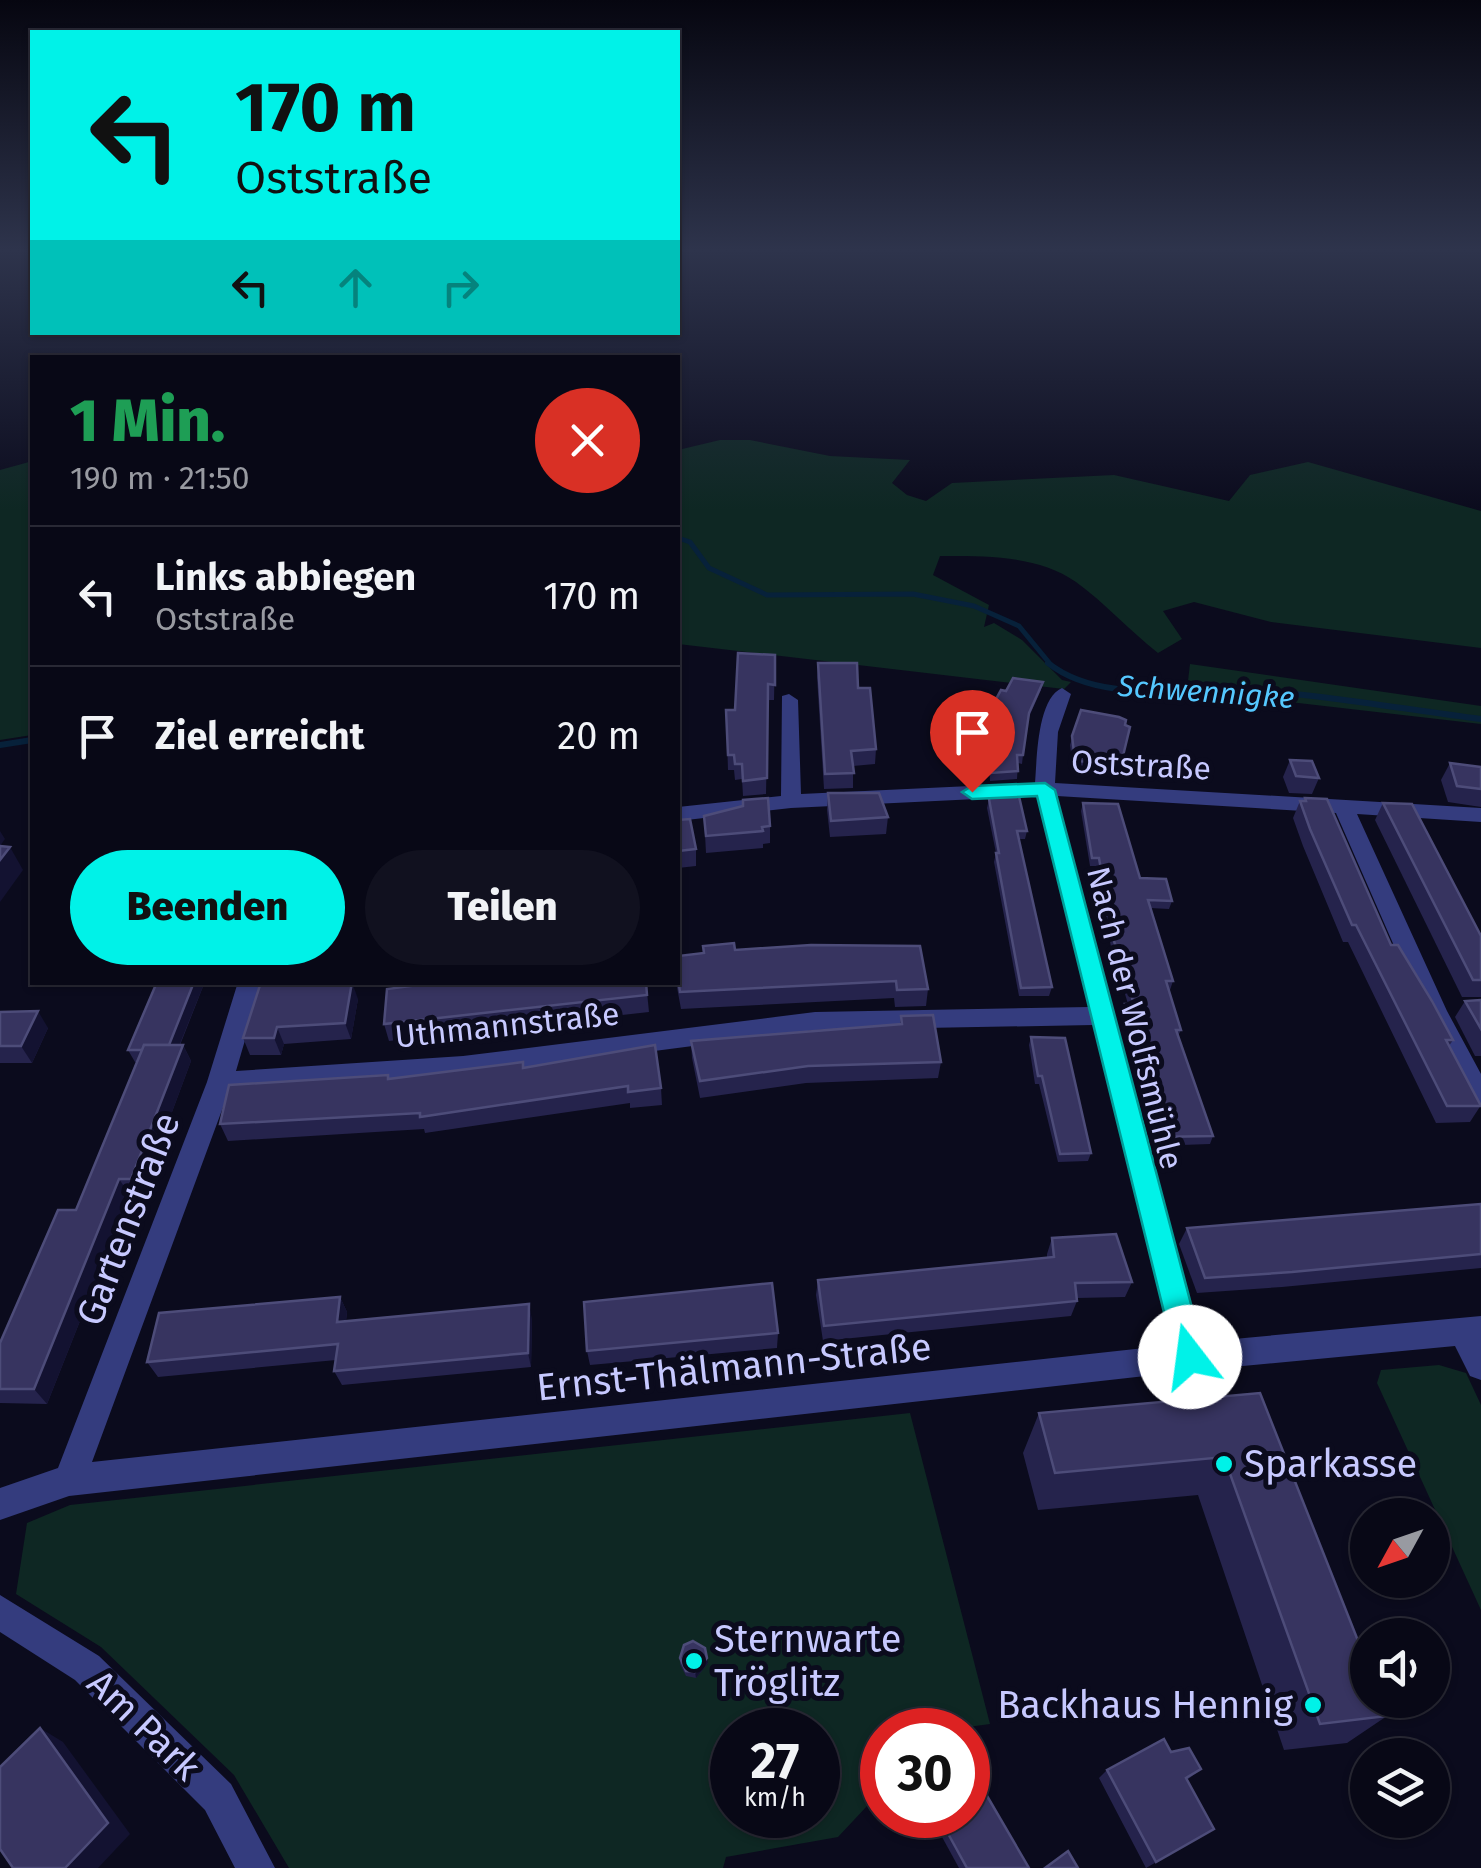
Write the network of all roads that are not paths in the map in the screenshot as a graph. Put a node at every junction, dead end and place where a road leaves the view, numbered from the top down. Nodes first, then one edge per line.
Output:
1 (1062, 694) dead end
2 (789, 700) dead end
3 (1045, 790) junction
4 (791, 800) junction
5 (1344, 807) junction
6 (680, 814) edge
7 (1481, 815) edge
8 (249, 985) edge
9 (1100, 1016) junction
10 (220, 1082) junction
11 (1481, 1097) edge
12 (1472, 1331) edge
13 (1190, 1357) junction
14 (1481, 1366) edge
15 (69, 1480) junction
16 (0, 1504) edge
17 (0, 1612) edge
18 (256, 1868) edge

1 - 3 street, Nach der Wolfsmühle
2 - 4 street
3 - 4 street, Oststraße
3 - 5 street, Oststraße
3 - 9 street, Nach der Wolfsmühle
4 - 6 street, Oststraße
5 - 7 street, Oststraße
5 - 11 street
8 - 10 street, Gartenstraße
9 - 10 street, Uthmannstraße
9 - 13 street, Nach der Wolfsmühle
10 - 15 street, Gartenstraße
12 - 13 street, Ernst-Thälmann-Straße
12 - 14 street
13 - 15 street, Ernst-Thälmann-Straße
15 - 16 street, Ernst-Thälmann-Straße
17 - 18 street, Am Park

